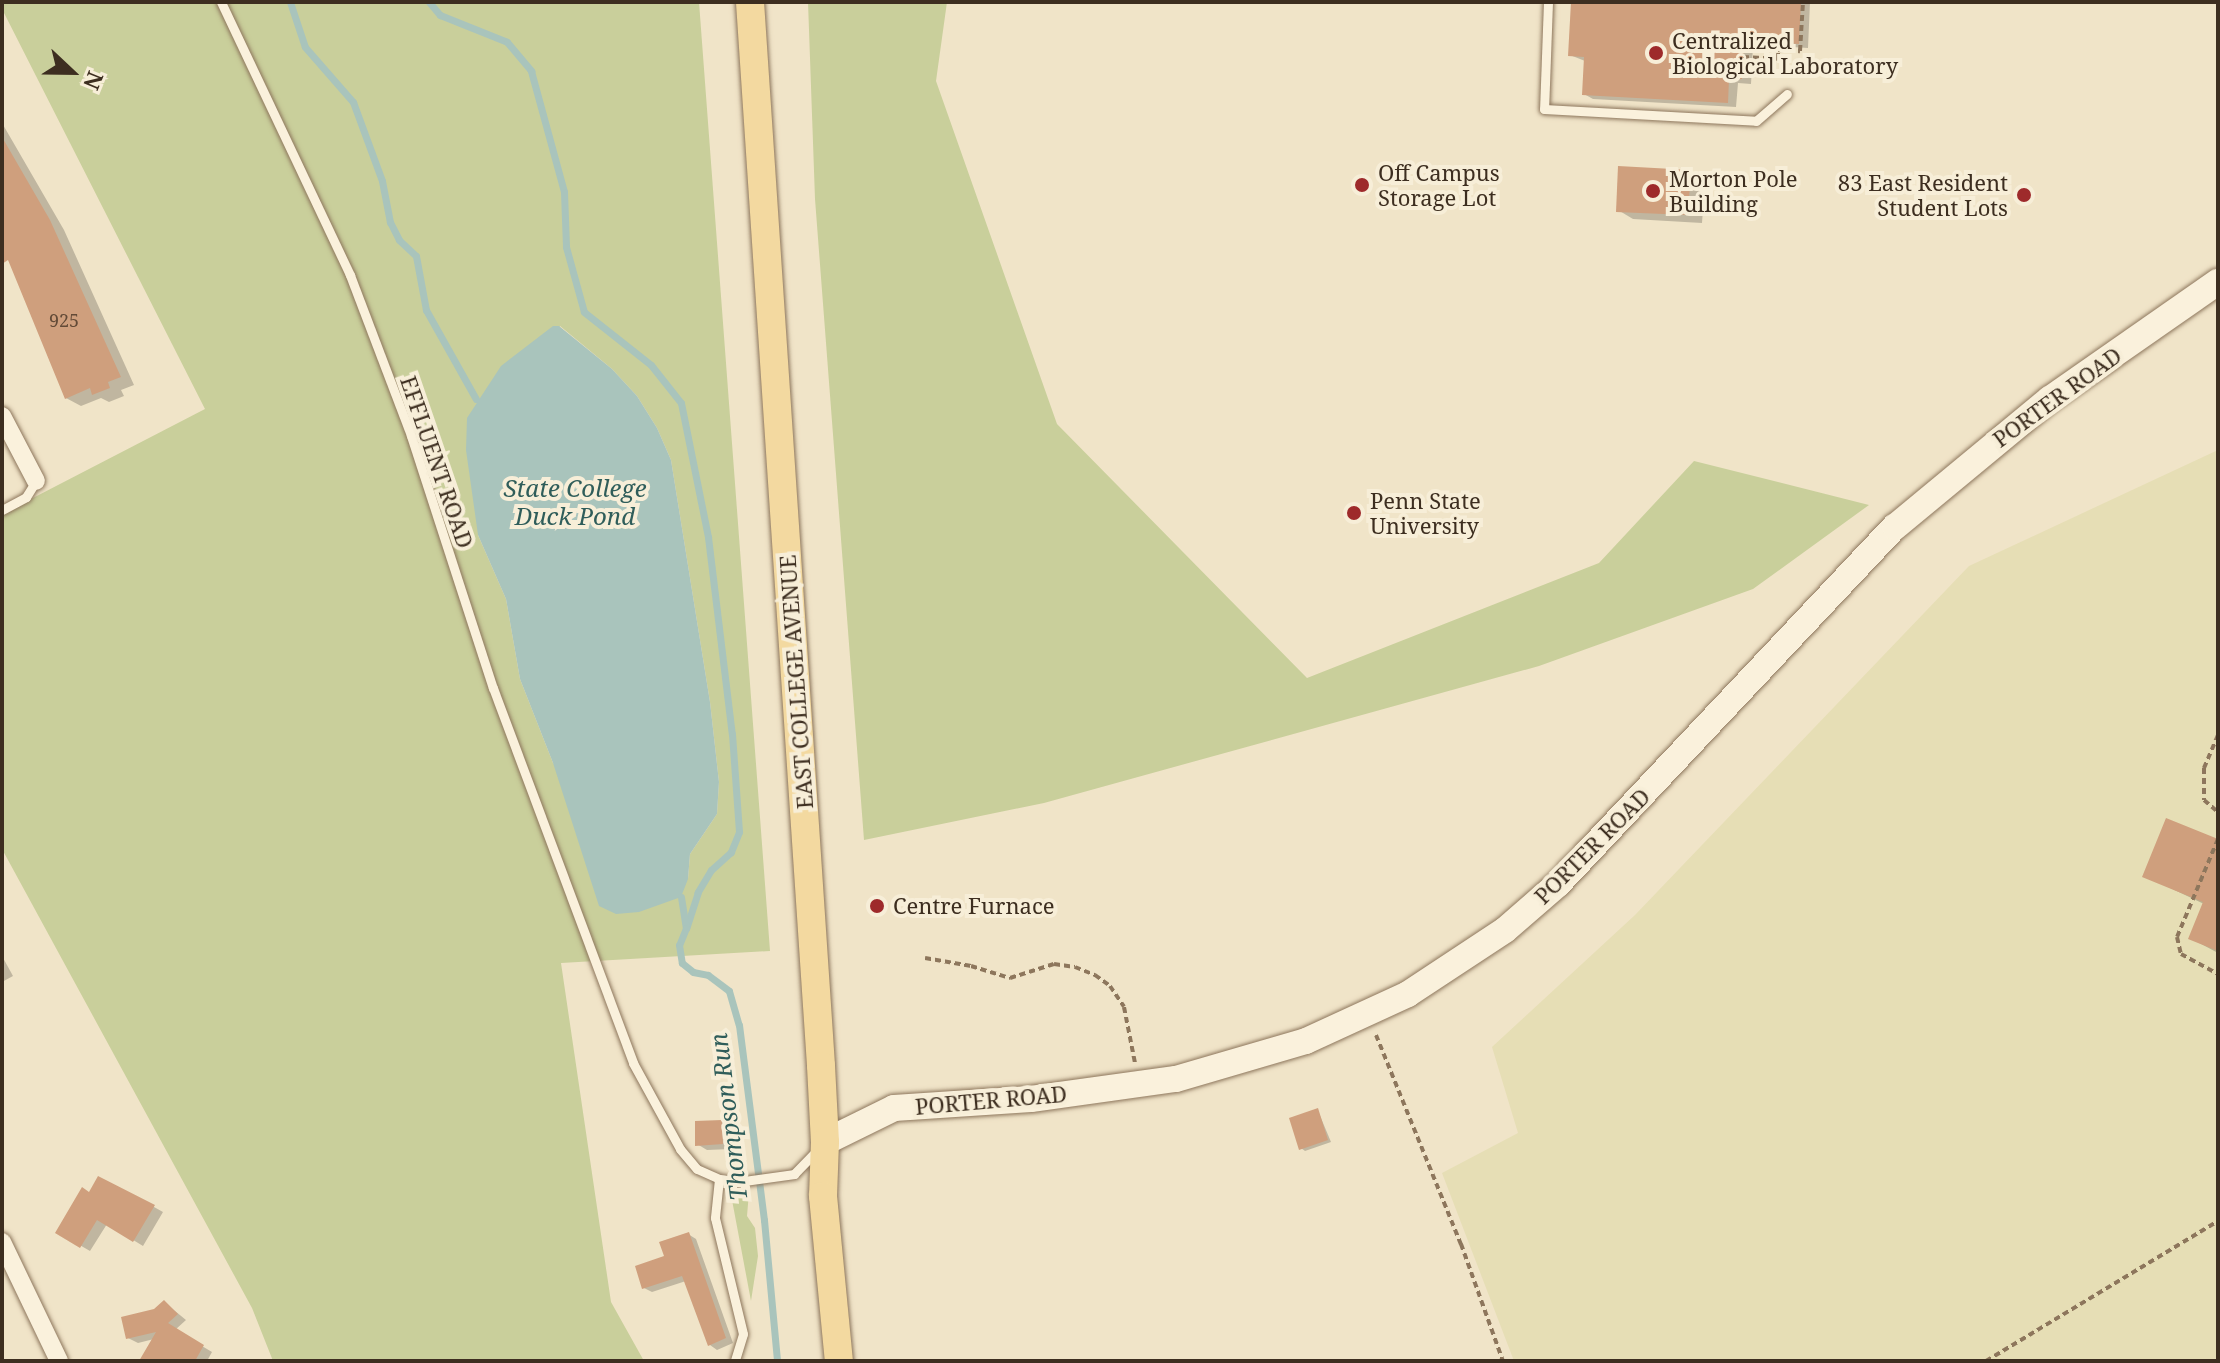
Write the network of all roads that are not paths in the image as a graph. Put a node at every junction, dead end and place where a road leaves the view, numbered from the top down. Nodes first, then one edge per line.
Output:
1 (221, 2) edge
2 (750, 2) edge
3 (1548, 2) edge
4 (1787, 94) dead end
5 (2218, 282) edge
6 (2, 416) edge
7 (36, 481) joint
8 (2, 510) edge
9 (825, 1142) junction
10 (719, 1179) junction
11 (2, 1242) edge
12 (59, 1361) edge
13 (735, 1361) edge
14 (839, 1361) edge

1 - 10 lane, EFFLUENT ROAD
2 - 9 main road, EAST COLLEGE AVENUE
3 - 4 lane
5 - 9 street, PORTER ROAD
6 - 7 street
7 - 8 lane
9 - 10 lane
9 - 14 main road, EAST COLLEGE AVENUE
10 - 13 lane
11 - 12 street

